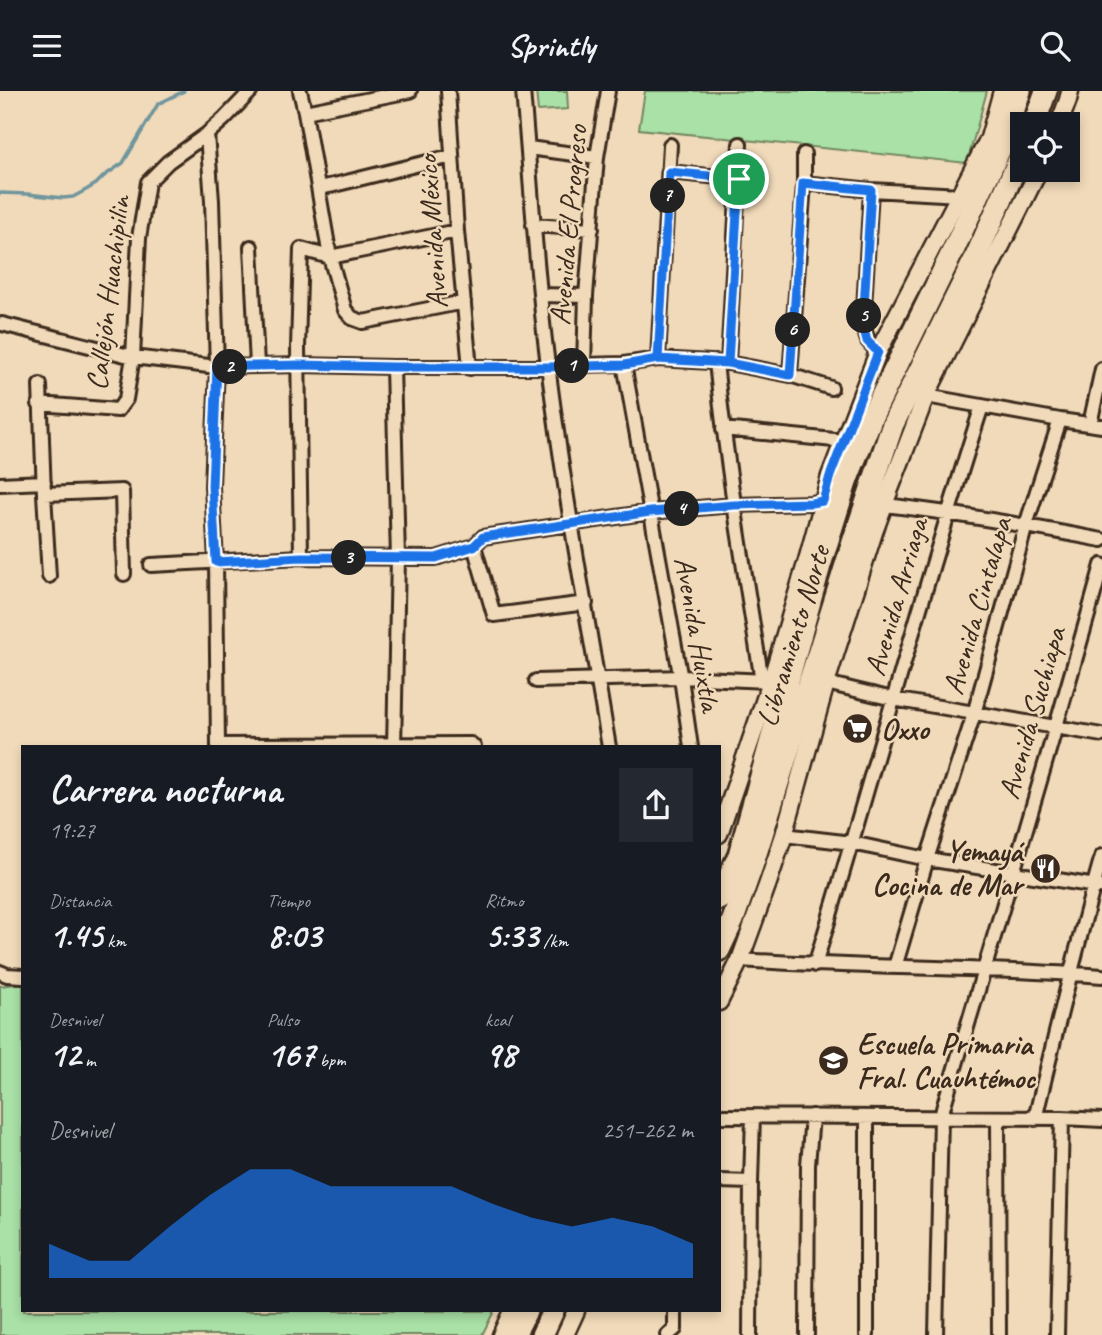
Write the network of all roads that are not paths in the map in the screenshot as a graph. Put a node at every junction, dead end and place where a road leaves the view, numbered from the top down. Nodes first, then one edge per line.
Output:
1 (251, 91) edge
2 (300, 91) edge
3 (410, 91) edge
4 (448, 91) edge
5 (523, 91) edge
6 (608, 91) edge
7 (1002, 91) edge
8 (1020, 91) edge
9 (1046, 91) edge
10 (1070, 91) edge
11 (305, 112) junction
12 (1038, 112) edge
13 (1064, 112) edge
14 (207, 134) junction
15 (740, 144) dead end
16 (670, 145) dead end
17 (528, 148) junction
18 (804, 154) dead end
19 (453, 156) junction
20 (597, 157) junction
21 (669, 172) junction
22 (739, 179) junction
23 (1010, 180) edge
24 (1033, 182) edge
25 (803, 183) junction
26 (318, 188) junction
27 (871, 190) junction
28 (960, 195) junction
29 (533, 225) junction
30 (592, 229) junction
31 (457, 231) junction
32 (251, 247) dead end
33 (330, 257) junction
34 (540, 295) junction
35 (586, 296) junction
36 (464, 302) junction
37 (2, 324) dead end
38 (878, 352) junction
39 (133, 357) junction
40 (658, 359) junction
41 (722, 362) junction
42 (257, 365) junction
43 (300, 365) junction
44 (584, 365) junction
45 (624, 365) junction
46 (217, 367) junction
47 (393, 367) junction
48 (548, 367) junction
49 (470, 368) junction
50 (1102, 369) edge
51 (790, 375) junction
52 (40, 385) dead end
53 (831, 388) dead end
54 (926, 396) junction
55 (39, 404) junction
56 (982, 406) junction
57 (1060, 421) junction
58 (1096, 425) edge
59 (723, 429) junction
60 (844, 441) junction
61 (0, 484) edge
62 (44, 488) junction
63 (823, 501) junction
64 (734, 505) junction
65 (884, 505) junction
66 (650, 512) junction
67 (948, 512) junction
68 (571, 524) junction
69 (1026, 525) junction
70 (1102, 540) edge
71 (474, 546) junction
72 (301, 557) junction
73 (398, 558) junction
74 (216, 562) junction
75 (151, 565) dead end
76 (1102, 565) edge
77 (124, 574) dead end
78 (49, 576) dead end
79 (840, 585) junction
80 (813, 589) junction
81 (586, 603) junction
82 (792, 610) junction
83 (836, 651) junction
84 (681, 677) junction
85 (598, 679) junction
86 (536, 681) dead end
87 (766, 681) junction
88 (826, 683) junction
89 (893, 699) junction
90 (974, 714) junction
91 (1057, 727) junction
92 (1102, 735) edge
93 (218, 745) edge
94 (394, 745) edge
95 (432, 745) edge
96 (472, 745) edge
97 (609, 745) edge
98 (691, 745) edge
99 (721, 826) edge
100 (784, 835) junction
101 (852, 843) junction
102 (1102, 856) edge
103 (927, 859) junction
104 (1012, 873) junction
105 (1097, 886) edge
106 (721, 895) edge
107 (721, 946) edge
108 (740, 960) junction
109 (815, 965) junction
110 (895, 967) junction
111 (983, 971) junction
112 (0, 972) edge
113 (1070, 974) junction
114 (21, 976) edge
115 (1102, 977) edge
116 (721, 998) edge
117 (754, 1116) junction
118 (812, 1116) junction
119 (721, 1117) edge
120 (867, 1117) junction
121 (941, 1117) junction
122 (1062, 1118) junction
123 (999, 1119) junction
124 (1035, 1119) junction
125 (1102, 1120) edge
126 (721, 1181) edge
127 (751, 1181) junction
128 (512, 1312) edge
129 (526, 1312) edge
130 (552, 1312) edge
131 (576, 1312) edge
132 (675, 1312) edge
133 (501, 1335) edge
134 (514, 1335) edge
135 (541, 1335) edge
136 (565, 1335) edge
137 (668, 1335) edge
138 (750, 1335) edge
139 (807, 1335) edge
140 (867, 1335) edge
141 (936, 1335) edge
142 (999, 1335) edge
143 (1057, 1335) edge

1 - 14 street
2 - 11 street
3 - 11 street
4 - 19 street, Avenida México
5 - 17 street
6 - 20 street, Avenida El Progreso
7 - 28 street, Libramiento Norte
8 - 80 highway, Libramiento Norte
9 - 12 highway
10 - 13 street
11 - 26 street
14 - 39 street, Callejón Huachipilin
14 - 46 street
15 - 22 street
16 - 21 street
17 - 20 street
17 - 29 street
18 - 25 street
19 - 26 street
19 - 31 street, Avenida México
20 - 30 street, Avenida El Progreso
21 - 22 street
21 - 40 street
22 - 41 street
23 - 79 highway, Libramiento Norte
24 - 54 street
25 - 27 street
25 - 51 street
26 - 33 street
27 - 28 street
27 - 38 street
28 - 38 street, Libramiento Norte
29 - 30 street
29 - 34 street
30 - 35 street, Avenida El Progreso
31 - 33 street
31 - 36 street, Avenida México
32 - 42 street
33 - 36 street
33 - 43 street
34 - 35 street
34 - 48 street
35 - 44 street, Avenida El Progreso
36 - 49 street, Avenida México
37 - 39 street
38 - 60 street, Libramiento Norte
39 - 46 street
39 - 55 street, Callejón Huachipilin
40 - 41 street
40 - 45 street
41 - 51 street
41 - 59 street
42 - 43 street
42 - 46 street
43 - 47 street
43 - 72 street
44 - 45 street
44 - 48 street
45 - 66 street, Avenida Huixtla
46 - 74 street
47 - 49 street
47 - 73 street
48 - 49 street
48 - 68 street
50 - 58 street
51 - 53 street
52 - 55 street
54 - 56 street
54 - 65 street
55 - 62 street
56 - 57 street
56 - 67 street, Avenida Arriaga
57 - 58 street
57 - 69 street, Avenida Cintalapa
59 - 60 street
59 - 64 street
60 - 63 street, Libramiento Norte
61 - 62 street
62 - 77 street
62 - 78 street
63 - 64 street
63 - 82 street, Libramiento Norte
64 - 66 street
64 - 87 street
65 - 67 street
65 - 83 street
66 - 68 street
66 - 84 street, Avenida Huixtla
67 - 69 street
67 - 89 street, Avenida Arriaga
68 - 71 street
68 - 81 street
69 - 70 street
69 - 90 street, Avenida Cintalapa
71 - 73 street
71 - 81 street
72 - 73 street
72 - 74 street
73 - 94 street
74 - 75 street
74 - 93 street
76 - 91 street, Avenida Suchiapa
79 - 83 highway
79 - 107 highway, Libramiento Norte
80 - 82 highway
80 - 106 highway, Libramiento Norte
81 - 85 street
82 - 87 street, Libramiento Norte
83 - 88 street
84 - 85 street
84 - 87 street
84 - 98 street, Avenida Huixtla
85 - 86 street
85 - 97 street
87 - 99 street, Libramiento Norte
88 - 89 street
88 - 100 street
89 - 90 street
89 - 101 street, Avenida Arriaga
90 - 91 street
90 - 103 street, Avenida Cintalapa
91 - 92 street
91 - 104 street, Avenida Suchiapa
95 - 96 street
100 - 101 street
100 - 108 street
101 - 103 street
101 - 109 street, Avenida Arriaga
102 - 105 street
103 - 104 street
103 - 110 street, Avenida Cintalapa
104 - 105 street
104 - 111 street, Avenida Suchiapa
105 - 113 street
108 - 109 street
108 - 116 street
109 - 110 street
110 - 111 street
111 - 113 street
111 - 121 street, Avenida Suchiapa
112 - 114 street
113 - 115 street
113 - 124 street
117 - 118 street
117 - 119 street
117 - 127 street
118 - 120 street
118 - 139 street
120 - 121 street
120 - 140 street
121 - 123 street
121 - 141 street, Avenida Suchiapa
122 - 124 street
122 - 125 street
122 - 143 street
123 - 124 street
123 - 142 street
126 - 127 street
127 - 138 street
128 - 133 street
129 - 134 highway
130 - 135 highway
131 - 136 street
132 - 137 street

